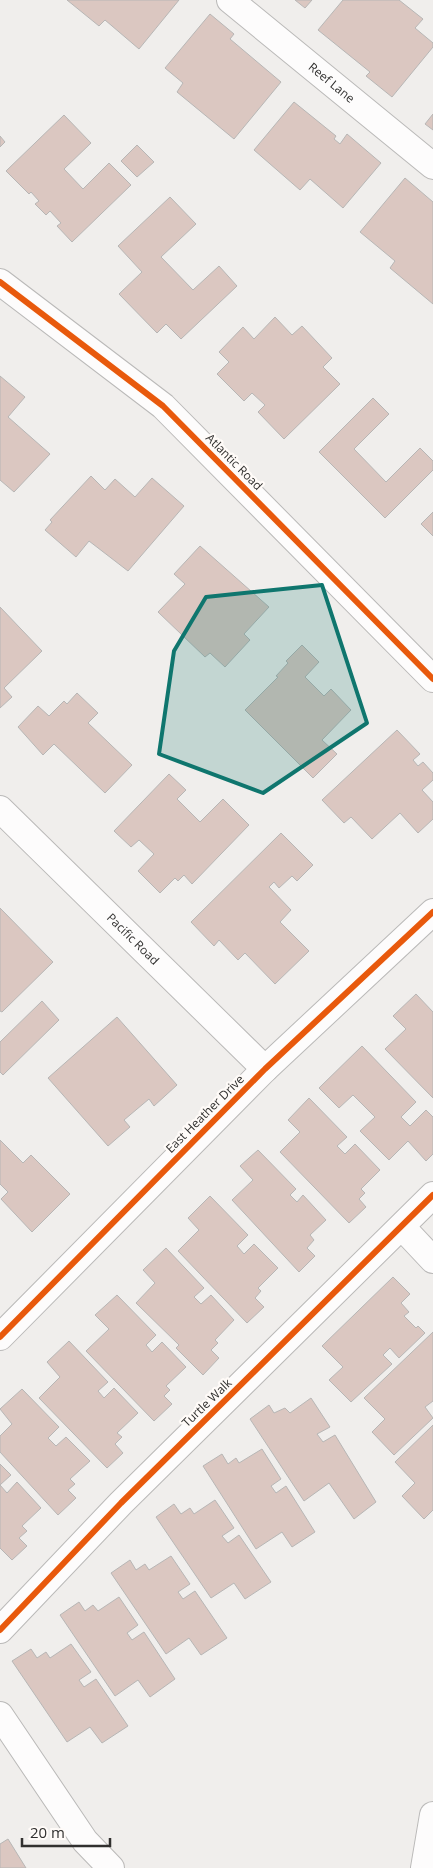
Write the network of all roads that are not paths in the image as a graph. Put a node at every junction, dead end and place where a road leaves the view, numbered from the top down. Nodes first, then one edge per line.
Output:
1 (230, 0) edge
2 (433, 166) edge
3 (0, 282) edge
4 (433, 680) edge
5 (0, 810) edge
6 (433, 912) edge
7 (265, 1069) junction
8 (433, 1195) edge
9 (402, 1227) junction
10 (433, 1260) edge
11 (0, 1338) edge
12 (0, 1630) edge
13 (0, 1715) edge
14 (433, 1815) edge
15 (112, 1868) edge
16 (424, 1868) edge

1 - 2 street, Reef Lane
3 - 4 street, Atlantic Road
5 - 7 street, Pacific Road
6 - 7 street, East Heather Drive
7 - 11 street, East Heather Drive
8 - 9 street, Turtle Walk
9 - 10 street
9 - 12 street, Turtle Walk
13 - 15 street
14 - 16 street

